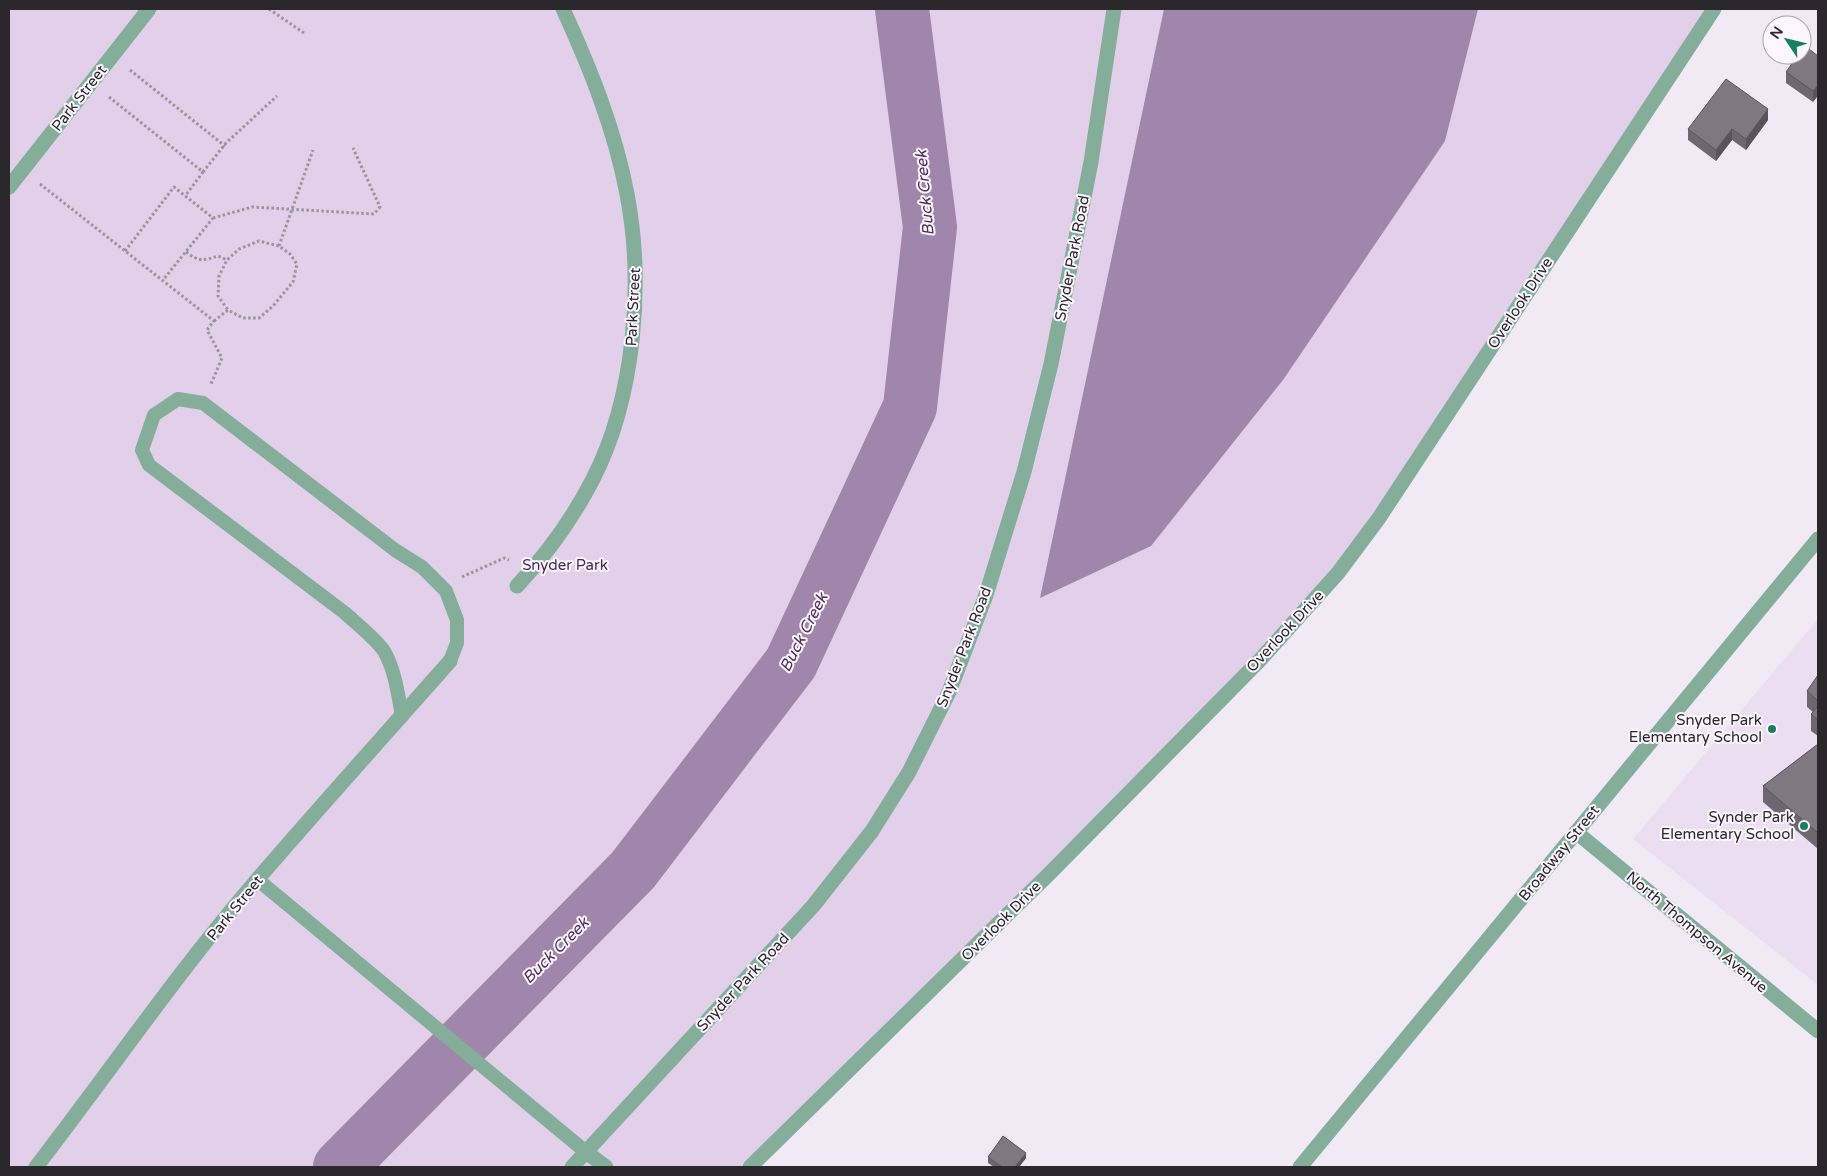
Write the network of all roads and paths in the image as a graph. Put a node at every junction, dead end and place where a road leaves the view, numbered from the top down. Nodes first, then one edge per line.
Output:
1 (150, 9) edge
2 (269, 9) edge
3 (563, 9) edge
4 (1114, 9) edge
5 (1714, 9) edge
6 (304, 33) dead end
7 (112, 56) junction
8 (90, 82) junction
9 (277, 96) dead end
10 (225, 146) junction
11 (353, 148) dead end
12 (313, 150) dead end
13 (22, 170) junction
14 (203, 172) junction
15 (9, 187) edge
16 (185, 196) junction
17 (292, 209) junction
18 (213, 218) junction
19 (279, 246) junction
20 (125, 251) junction
21 (186, 252) junction
22 (227, 260) junction
23 (163, 280) junction
24 (228, 310) junction
25 (214, 321) junction
26 (203, 403) junction
27 (1818, 540) edge
28 (532, 570) junction
29 (441, 586) junction
30 (517, 586) dead end
31 (450, 661) joint
32 (402, 716) junction
33 (1576, 832) junction
34 (258, 880) junction
35 (1818, 1032) edge
36 (586, 1152) junction
37 (1302, 1166) edge
38 (36, 1167) edge
39 (572, 1167) edge
40 (606, 1167) edge
41 (750, 1167) edge

1 - 7 street, Park Street
2 - 6 path
3 - 28 street, Park Street
4 - 36 street, Snyder Park Road
5 - 41 street, Overlook Drive
7 - 8 street, Park Street
7 - 10 path
8 - 13 street, Park Street
8 - 14 path
9 - 10 path
10 - 14 path
11 - 17 path
12 - 17 path
13 - 15 street, Park Street
13 - 20 path
14 - 16 path
16 - 18 path
16 - 20 path
17 - 18 path
17 - 19 path
18 - 21 path
19 - 22 path
19 - 24 path
20 - 23 path
21 - 22 path
21 - 23 path
22 - 24 path
23 - 25 path
24 - 25 path
25 - 26 path
26 - 29 lane
26 - 32 lane
27 - 33 street, Broadway Street
28 - 29 path
28 - 30 street, Park Street
29 - 31 lane
31 - 32 street, Park Street
32 - 34 street, Park Street
33 - 35 street, North Thompson Avenue
33 - 37 street, Broadway Street
34 - 36 lane
34 - 38 street, Park Street
36 - 39 street, Snyder Park Road
36 - 40 street

